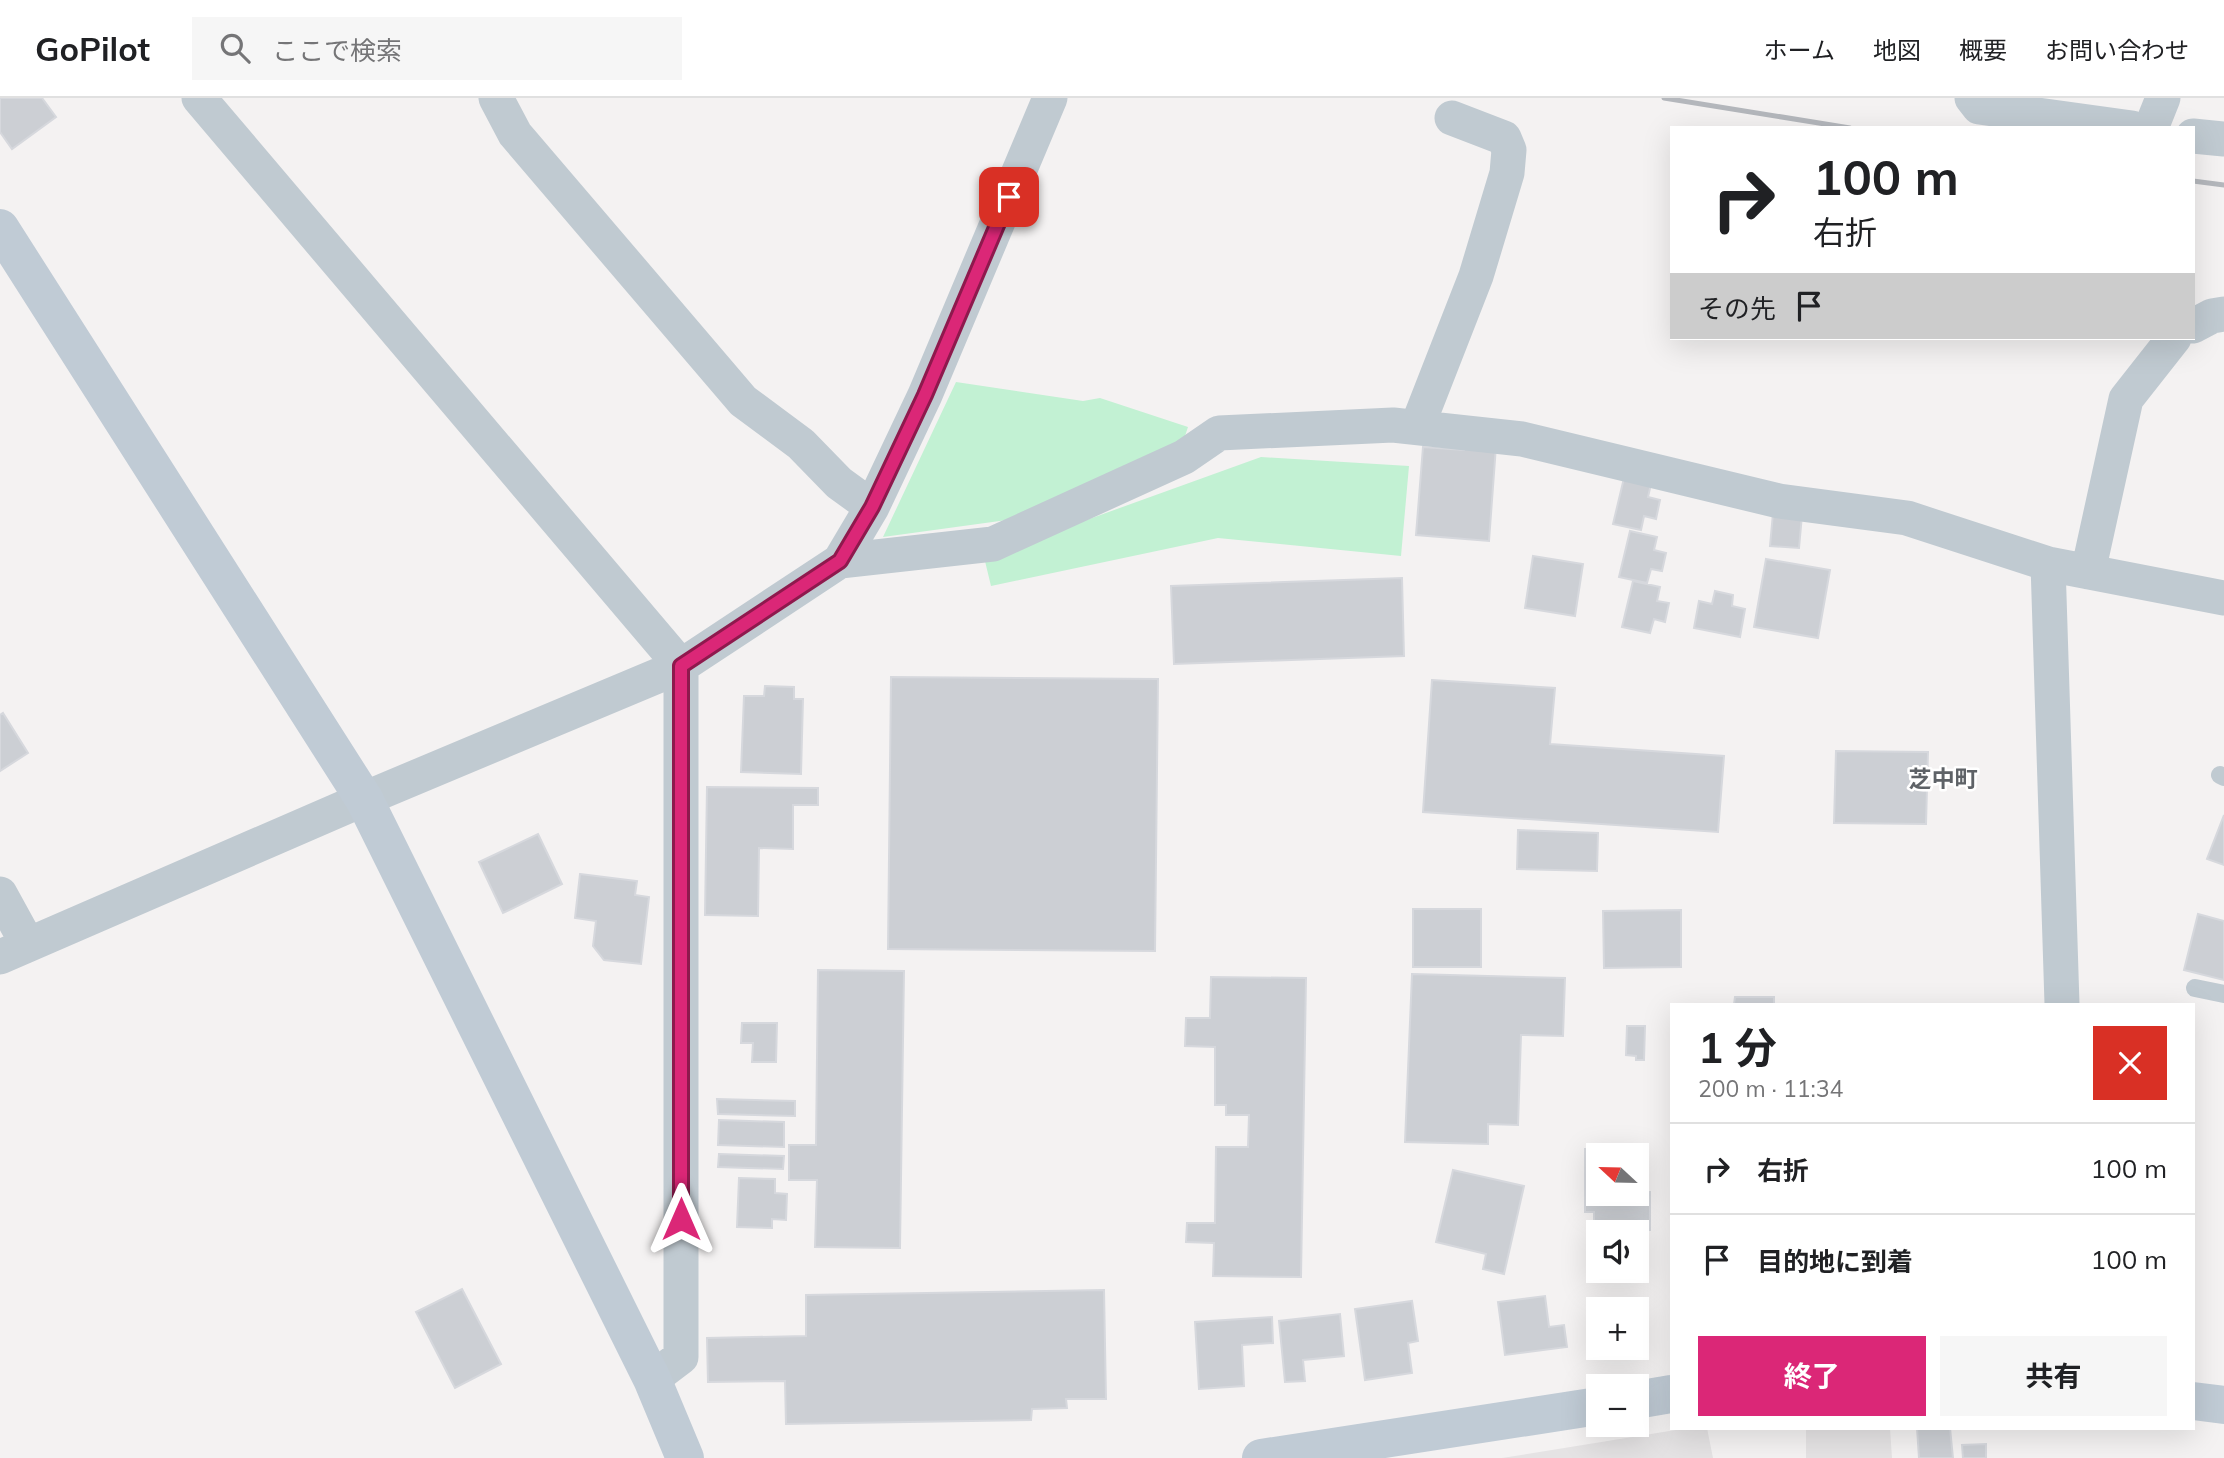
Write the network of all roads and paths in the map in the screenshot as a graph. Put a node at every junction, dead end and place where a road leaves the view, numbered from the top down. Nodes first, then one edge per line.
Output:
1 (199, 98) edge
2 (496, 98) edge
3 (1050, 98) edge
4 (1972, 98) edge
5 (2163, 98) edge
6 (1452, 118) dead end
7 (2117, 126) edge
8 (2152, 126) edge
9 (2195, 135) edge
10 (2224, 139) edge
11 (0, 228) edge
12 (2224, 314) edge
13 (2195, 325) edge
14 (2172, 340) edge
15 (1417, 428) junction
16 (872, 507) junction
17 (840, 561) junction
18 (2048, 564) junction
19 (2088, 572) junction
20 (2224, 598) edge
21 (681, 666) junction
22 (364, 799) junction
23 (0, 894) edge
24 (14, 951) edge
25 (2195, 988) dead end
26 (2224, 994) edge
27 (2062, 1003) edge
28 (652, 1380) junction
29 (1670, 1394) edge
30 (1649, 1398) edge
31 (2195, 1401) edge
32 (2224, 1405) edge
33 (1586, 1408) edge
34 (685, 1458) edge
35 (1261, 1458) edge

1 - 21 street
2 - 16 street
3 - 16 street
4 - 7 street
5 - 8 street
6 - 15 street
9 - 10 street
11 - 22 street
12 - 13 street
14 - 19 street
15 - 17 street
15 - 18 street
16 - 17 street
17 - 21 street
18 - 19 street
18 - 27 street
19 - 20 street
21 - 22 street
21 - 28 street
22 - 24 street
22 - 28 street
23 - 24 street
25 - 26 lane
28 - 34 street
29 - 30 street
31 - 32 street
33 - 35 street

